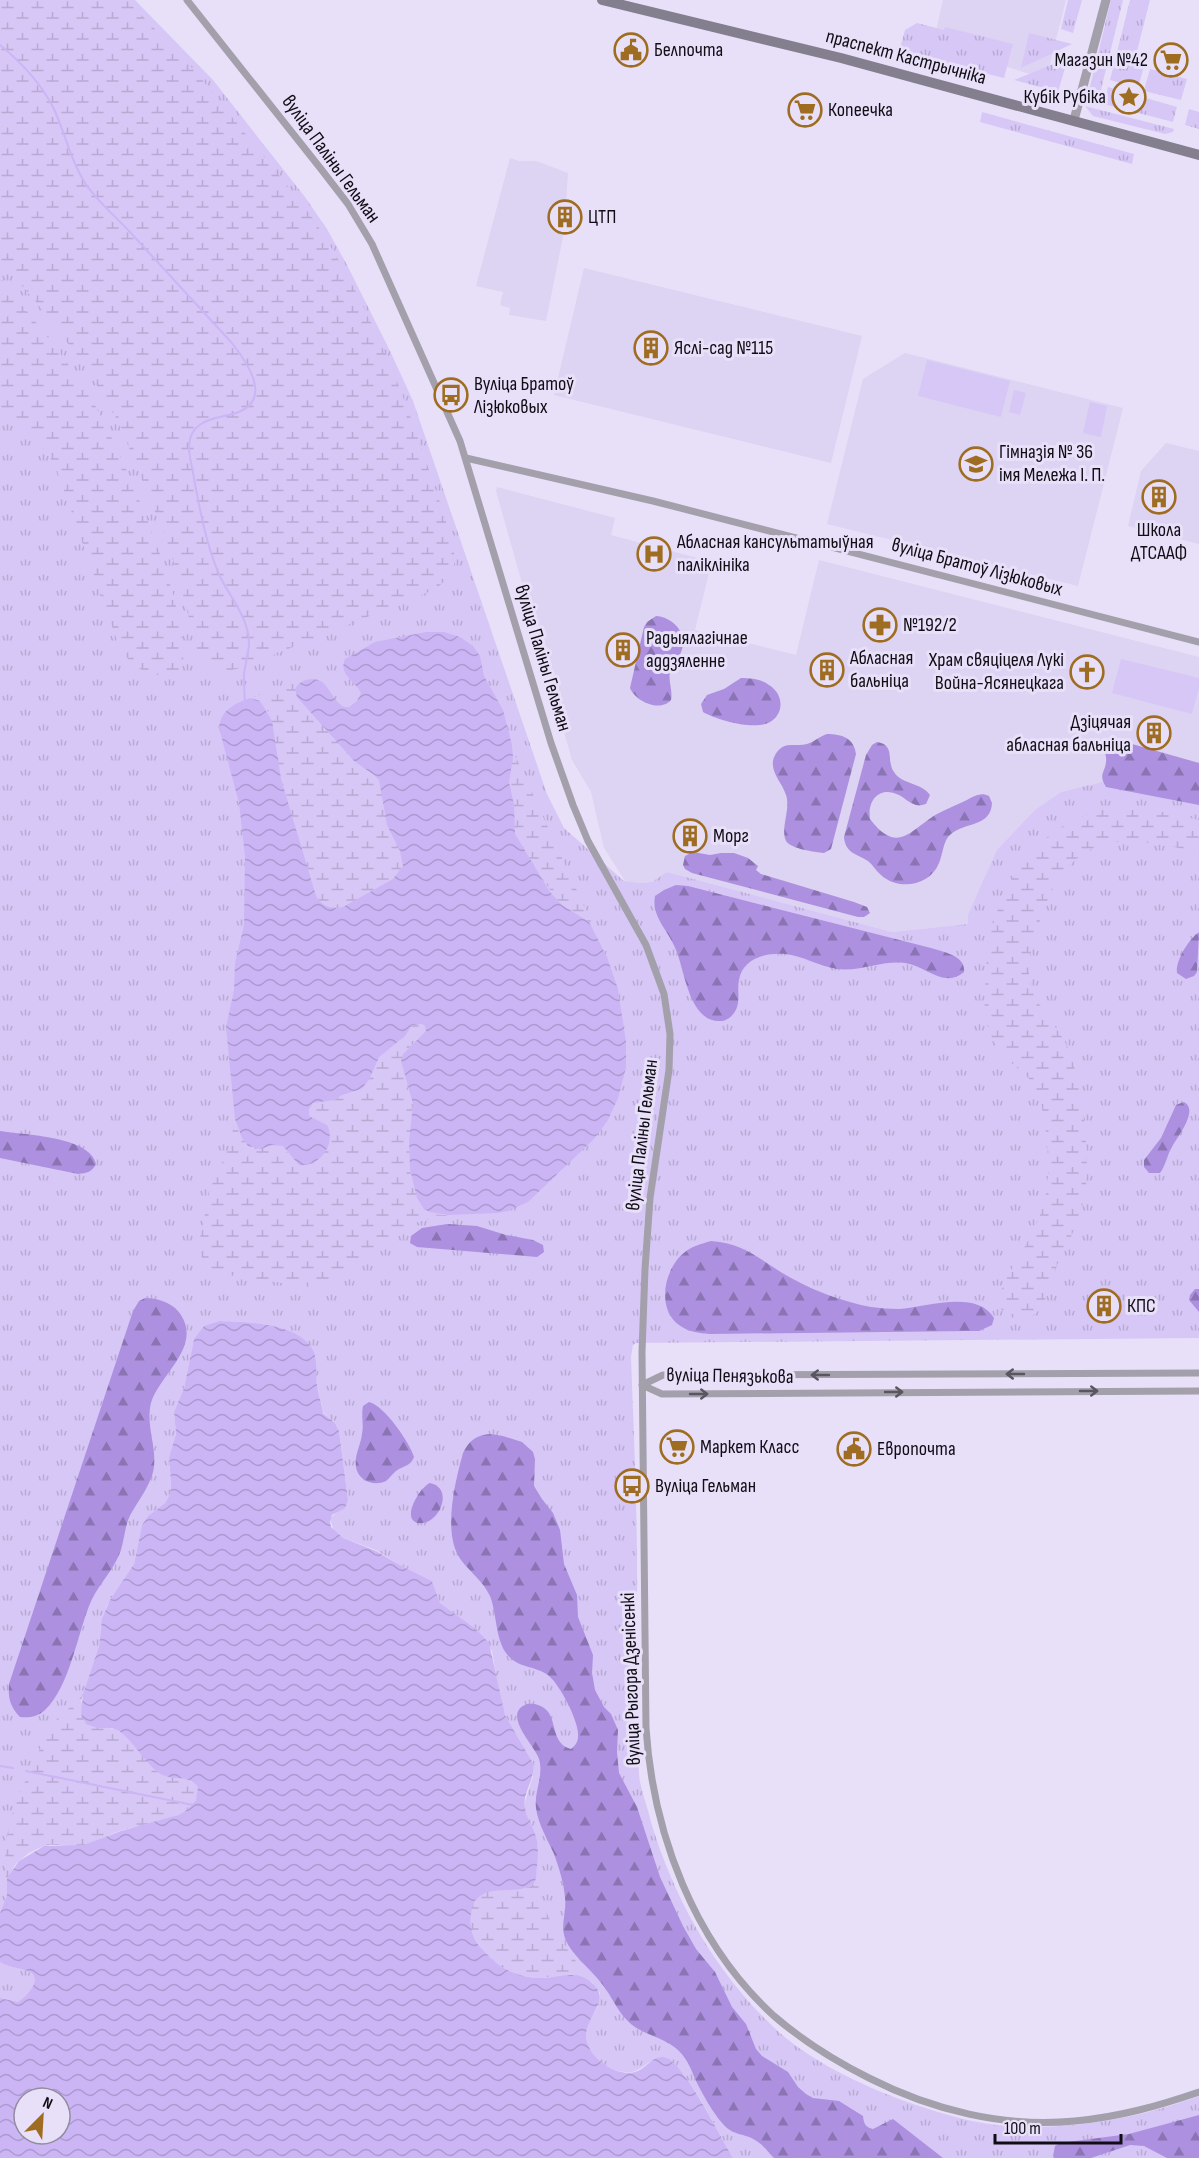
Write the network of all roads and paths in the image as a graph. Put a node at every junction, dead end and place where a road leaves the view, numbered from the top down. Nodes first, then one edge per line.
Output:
1 (187, 0) edge
2 (602, 0) edge
3 (1106, 0) edge
4 (1074, 120) junction
5 (1199, 155) edge
6 (466, 458) junction
7 (1199, 642) edge
8 (1199, 1373) edge
9 (642, 1385) junction
10 (1199, 1390) edge
11 (644, 1500) joint
12 (1199, 2092) edge

1 - 6 street, вуліца Паліны Гельман
2 - 4 main road, праспект Кастрычніка
3 - 4 street
4 - 5 main road, праспект Кастрычніка
6 - 7 street, вуліца Братоў Лізюковых
6 - 9 street, вуліца Паліны Гельман
8 -> 9 street, вуліца Пенязькова
9 -> 10 street, вуліца Пенязькова
9 - 11 street, вуліца Паліны Гельман
11 - 12 street, вуліца Рыгора Дзенісенкі

